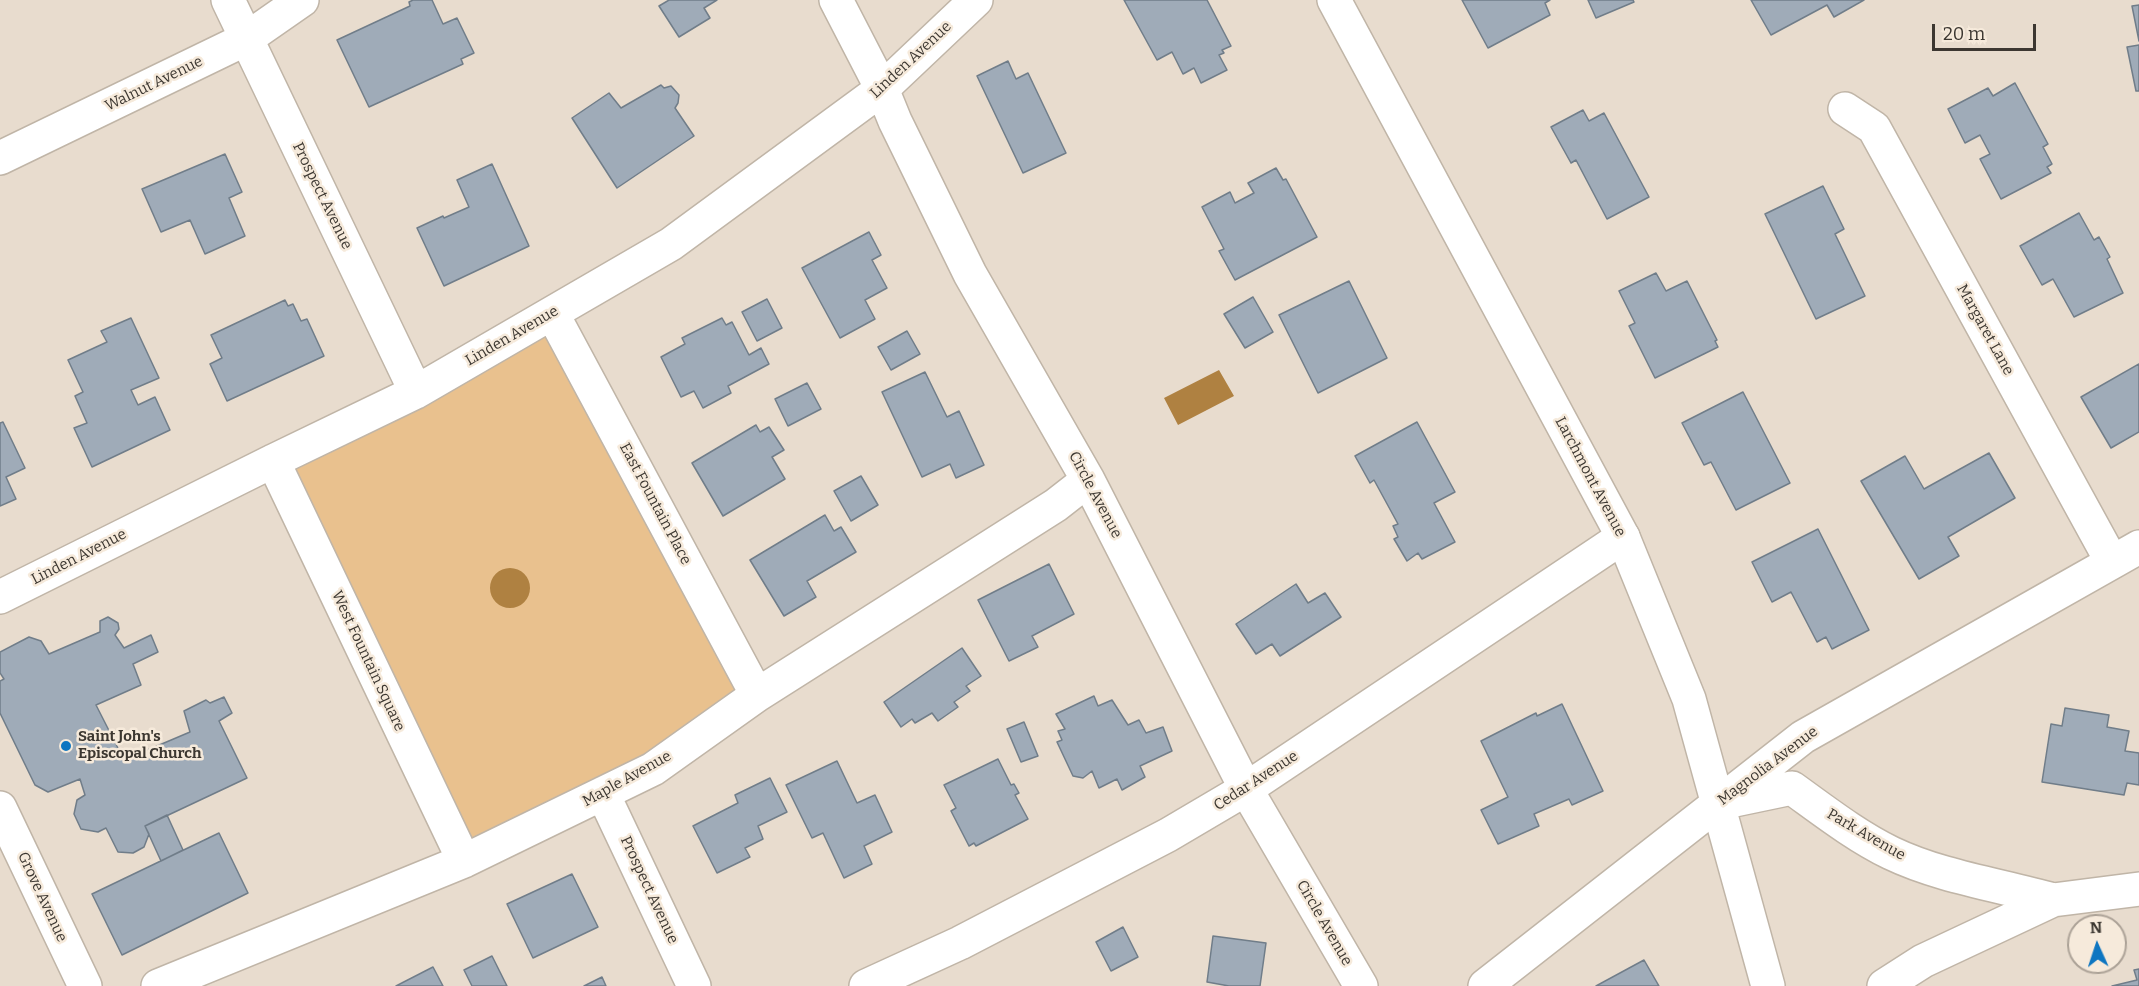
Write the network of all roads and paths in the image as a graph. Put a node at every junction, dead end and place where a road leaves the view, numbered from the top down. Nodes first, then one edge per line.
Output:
1 (228, 0) edge
2 (302, 0) edge
3 (836, 0) edge
4 (976, 0) edge
5 (1334, 0) edge
6 (246, 39) junction
7 (882, 89) junction
8 (1845, 109) dead end
9 (0, 158) edge
10 (552, 313) junction
11 (416, 392) junction
12 (273, 460) junction
13 (1088, 480) junction
14 (1623, 537) junction
15 (2126, 555) edge
16 (0, 597) edge
17 (757, 695) junction
18 (1246, 789) junction
19 (603, 794) junction
20 (1718, 804) junction
21 (0, 808) edge
22 (464, 861) junction
23 (2139, 889) edge
24 (2054, 900) junction
25 (85, 986) edge
26 (158, 986) edge
27 (694, 986) edge
28 (866, 986) edge
29 (1361, 986) edge
30 (1485, 986) edge
31 (1768, 986) edge
32 (1884, 986) edge

1 - 6 street, Prospect Avenue
2 - 6 street, Walnut Avenue
3 - 7 street, Circle Avenue
4 - 7 street, Linden Avenue
5 - 14 street, Larchmont Avenue
6 - 9 street, Walnut Avenue
6 - 11 street, Prospect Avenue
7 - 10 street, Linden Avenue
7 - 13 street, Circle Avenue
8 - 15 street, Margaret Lane
10 - 11 street, Linden Avenue
10 - 17 street, East Fountain Place
11 - 12 street, Linden Avenue
12 - 16 street, Linden Avenue
12 - 22 street, West Fountain Square
13 - 17 street, Maple Avenue
13 - 18 street, Circle Avenue
14 - 18 street, Cedar Avenue
14 - 20 street, Larchmont Avenue
15 - 20 street, Magnolia Avenue
17 - 19 street, Maple Avenue
18 - 28 street, Cedar Avenue
18 - 29 street, Circle Avenue
19 - 22 street, Maple Avenue
19 - 27 street, Prospect Avenue
20 - 24 street, Park Avenue
20 - 30 street, Magnolia Avenue
20 - 31 street, Larchmont Avenue
21 - 25 street, Grove Avenue
22 - 26 street, Maple Avenue
23 - 24 street, Park Avenue
24 - 32 street, Park Avenue

